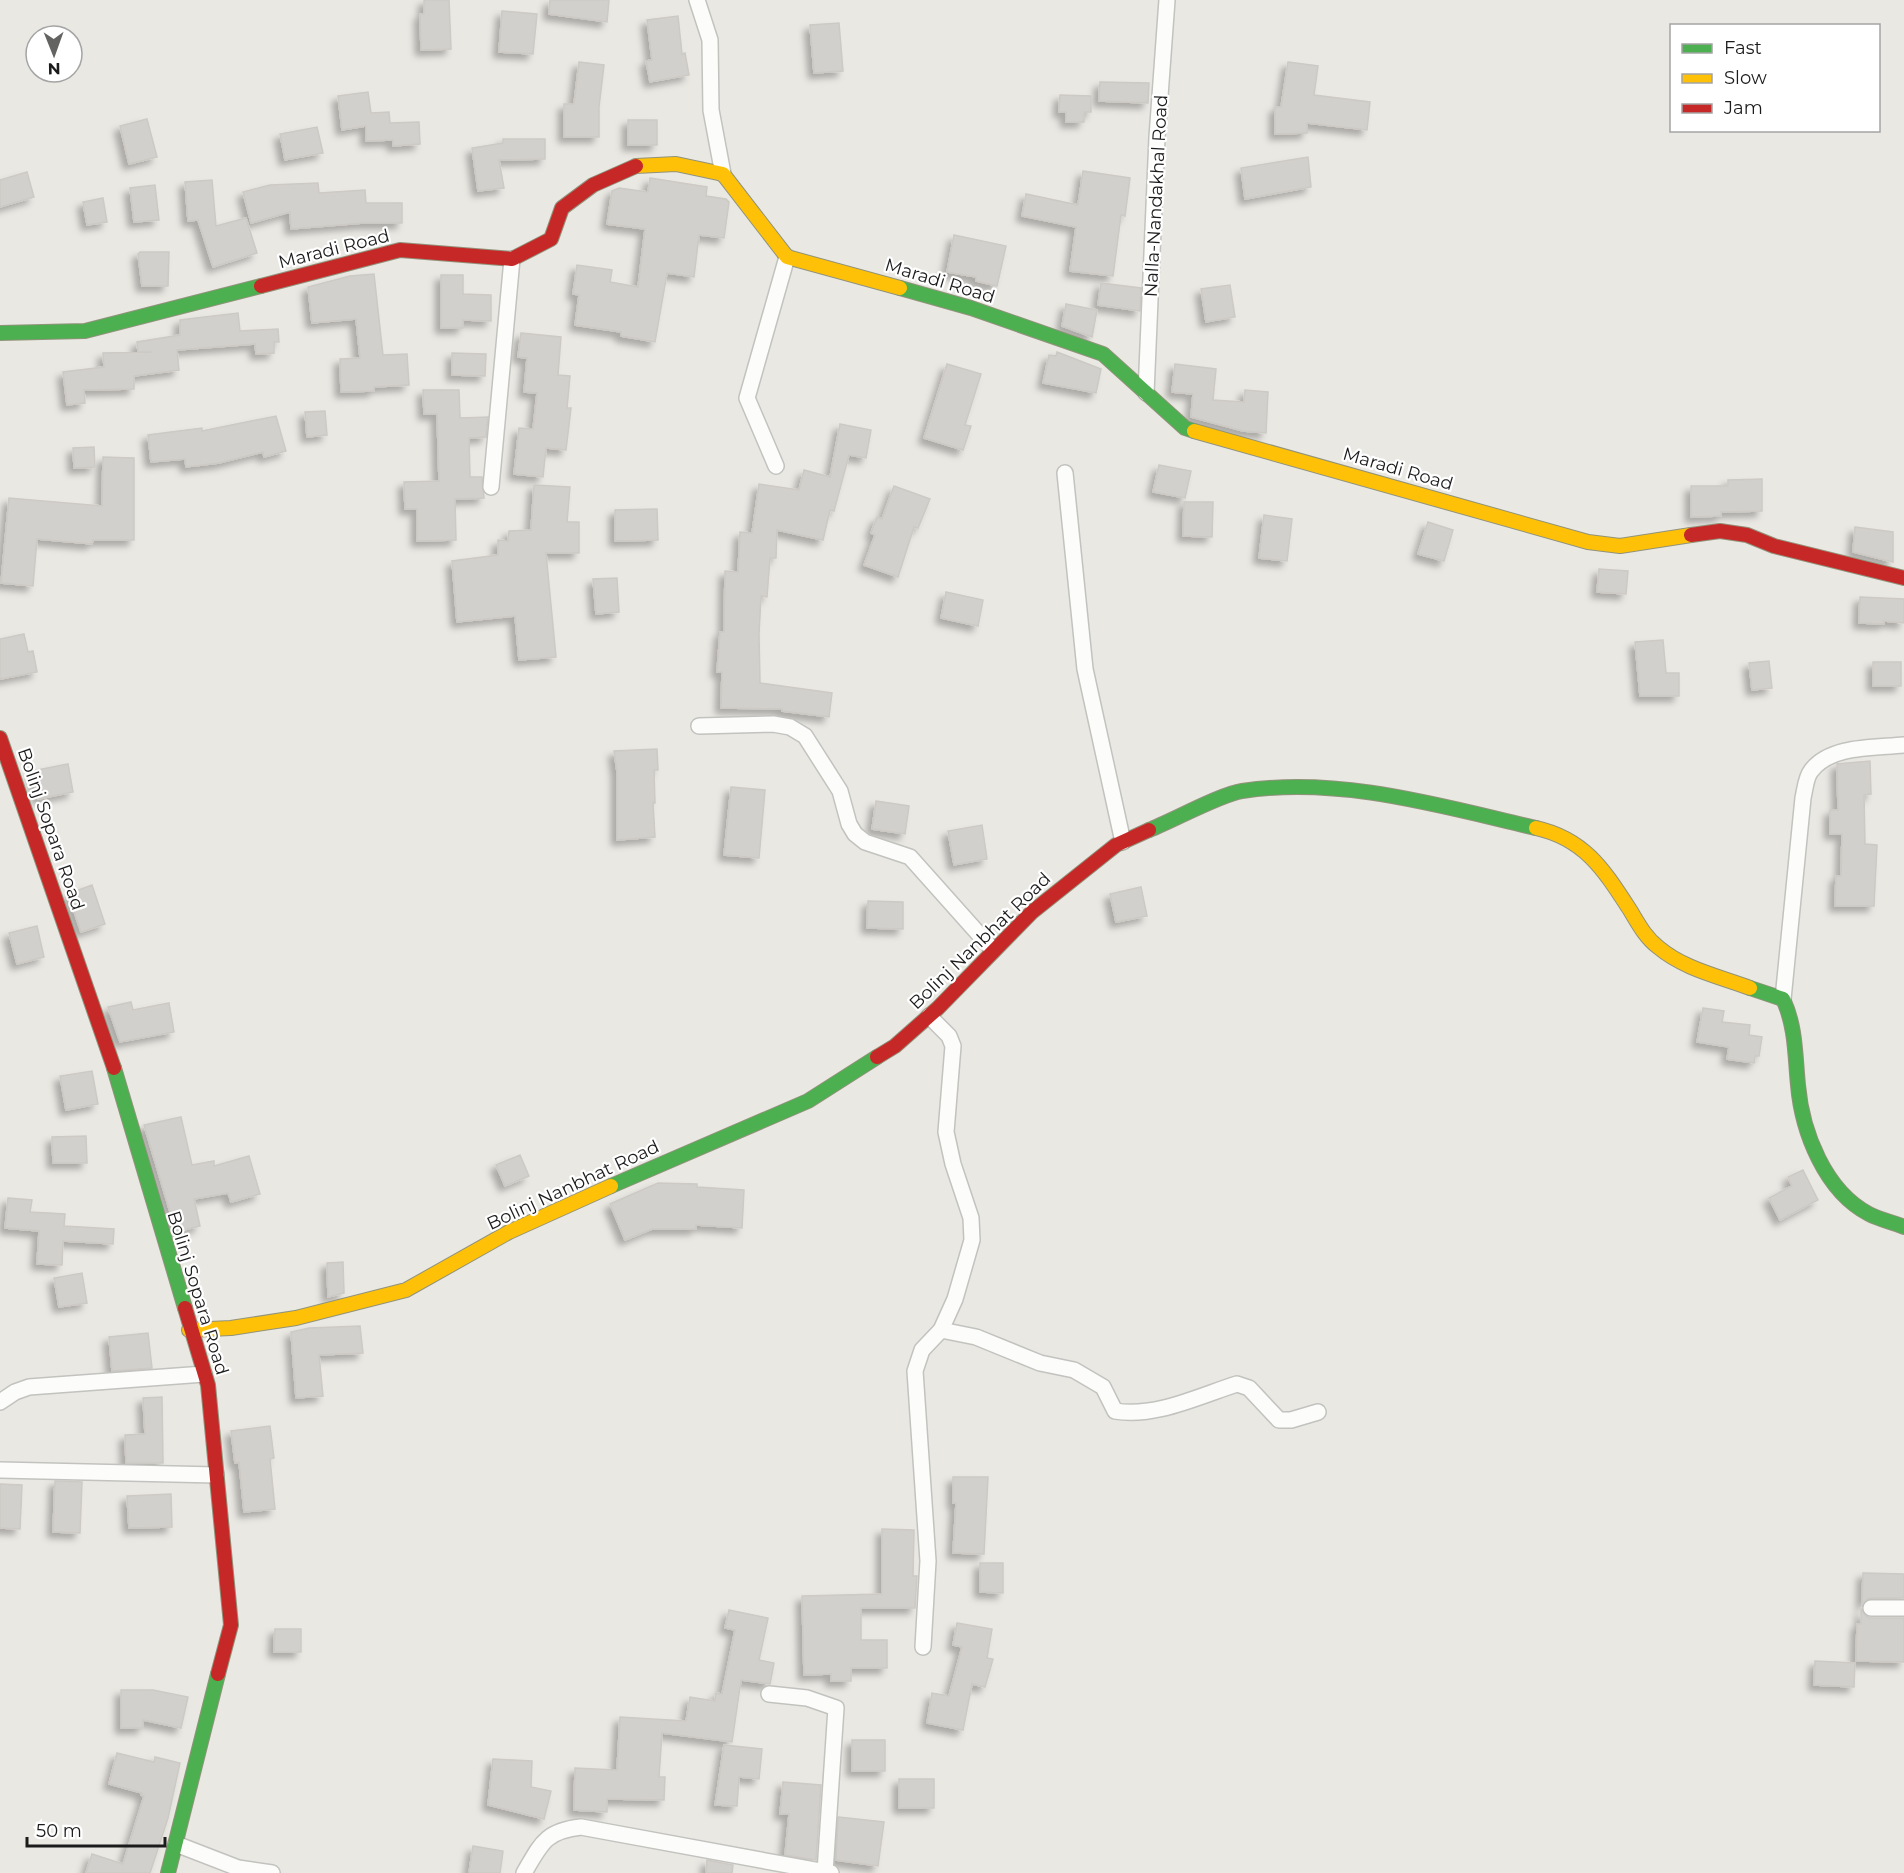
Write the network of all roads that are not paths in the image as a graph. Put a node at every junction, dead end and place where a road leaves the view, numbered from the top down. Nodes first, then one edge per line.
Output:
1 (697, 0) edge
2 (1167, 0) edge
3 (723, 174) junction
4 (788, 257) junction
5 (512, 259) junction
6 (0, 333) edge
7 (1146, 393) junction
8 (776, 466) dead end
9 (1065, 473) dead end
10 (490, 487) dead end
11 (1904, 578) edge
12 (699, 726) dead end
13 (0, 738) edge
14 (1904, 745) edge
15 (1123, 842) junction
16 (993, 951) junction
17 (1783, 999) junction
18 (929, 1016) junction
19 (1904, 1227) edge
20 (189, 1330) junction
21 (941, 1330) junction
22 (204, 1374) junction
23 (0, 1402) edge
24 (1318, 1412) dead end
25 (0, 1470) edge
26 (216, 1475) junction
27 (1871, 1608) dead end
28 (1904, 1608) edge
29 (923, 1647) dead end
30 (769, 1694) dead end
31 (176, 1844) junction
32 (168, 1873) edge
33 (272, 1873) edge
34 (524, 1873) edge
35 (828, 1873) edge

1 - 3 street
2 - 7 street, Nalla-Nandakhal Road
3 - 4 street
3 - 5 street
4 - 7 street, Maradi Road
4 - 8 street
5 - 6 street, Maradi Road
5 - 10 street
7 - 11 street, Maradi Road
9 - 15 street
12 - 16 street
13 - 20 street, Bolinj Sopara Road
14 - 17 street
15 - 16 street, Bolinj Nanbhat Road
15 - 17 street, Bolinj Nanbhat Road
16 - 18 street, Bolinj Nanbhat Road
17 - 19 street
18 - 20 street, Bolinj Nanbhat Road
18 - 21 street
20 - 22 street, Bolinj Sopara Road
21 - 24 street
21 - 29 street
22 - 23 street
22 - 26 street, Bolinj Sopara Road
25 - 26 street
26 - 31 street, Bolinj Sopara Road
27 - 28 street
30 - 35 street
31 - 32 street, Bolinj Sopara Road
31 - 33 street
34 - 35 street

